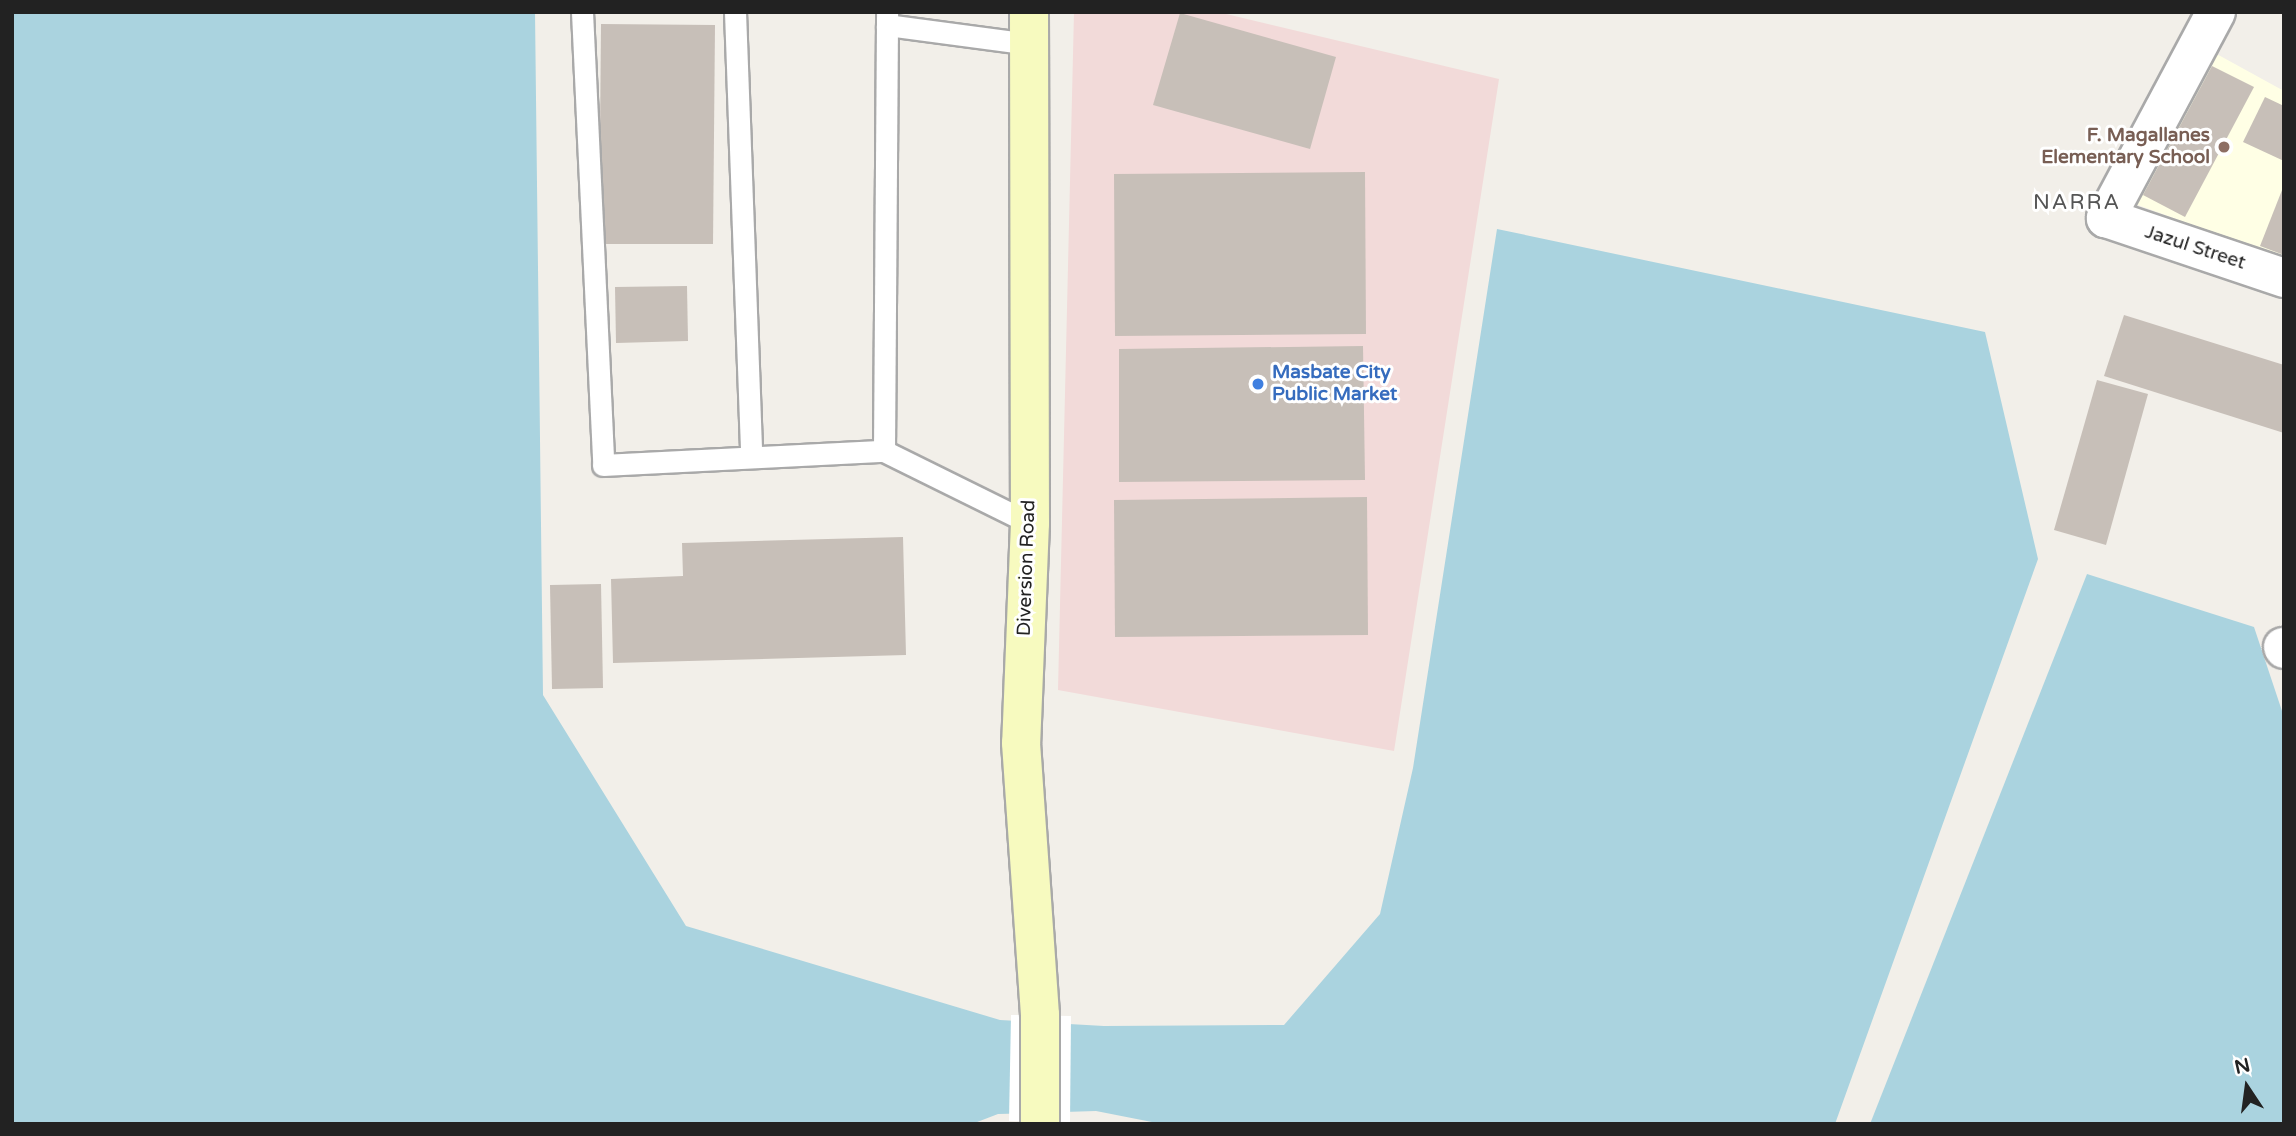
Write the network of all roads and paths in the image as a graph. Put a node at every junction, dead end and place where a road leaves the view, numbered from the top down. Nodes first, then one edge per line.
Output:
1 (582, 12) edge
2 (735, 12) edge
3 (2216, 12) edge
4 (887, 18) edge
5 (1030, 28) edge
6 (2284, 278) edge
7 (884, 452) junction
8 (751, 454) junction
9 (1030, 523) junction
10 (1040, 1123) edge

1 - 8 lane
2 - 8 lane
3 - 6 street, Jazul Street
4 - 5 lane
4 - 7 lane
5 - 9 street, Diversion Road
7 - 8 lane
7 - 9 lane
9 - 10 street, Diversion Road

